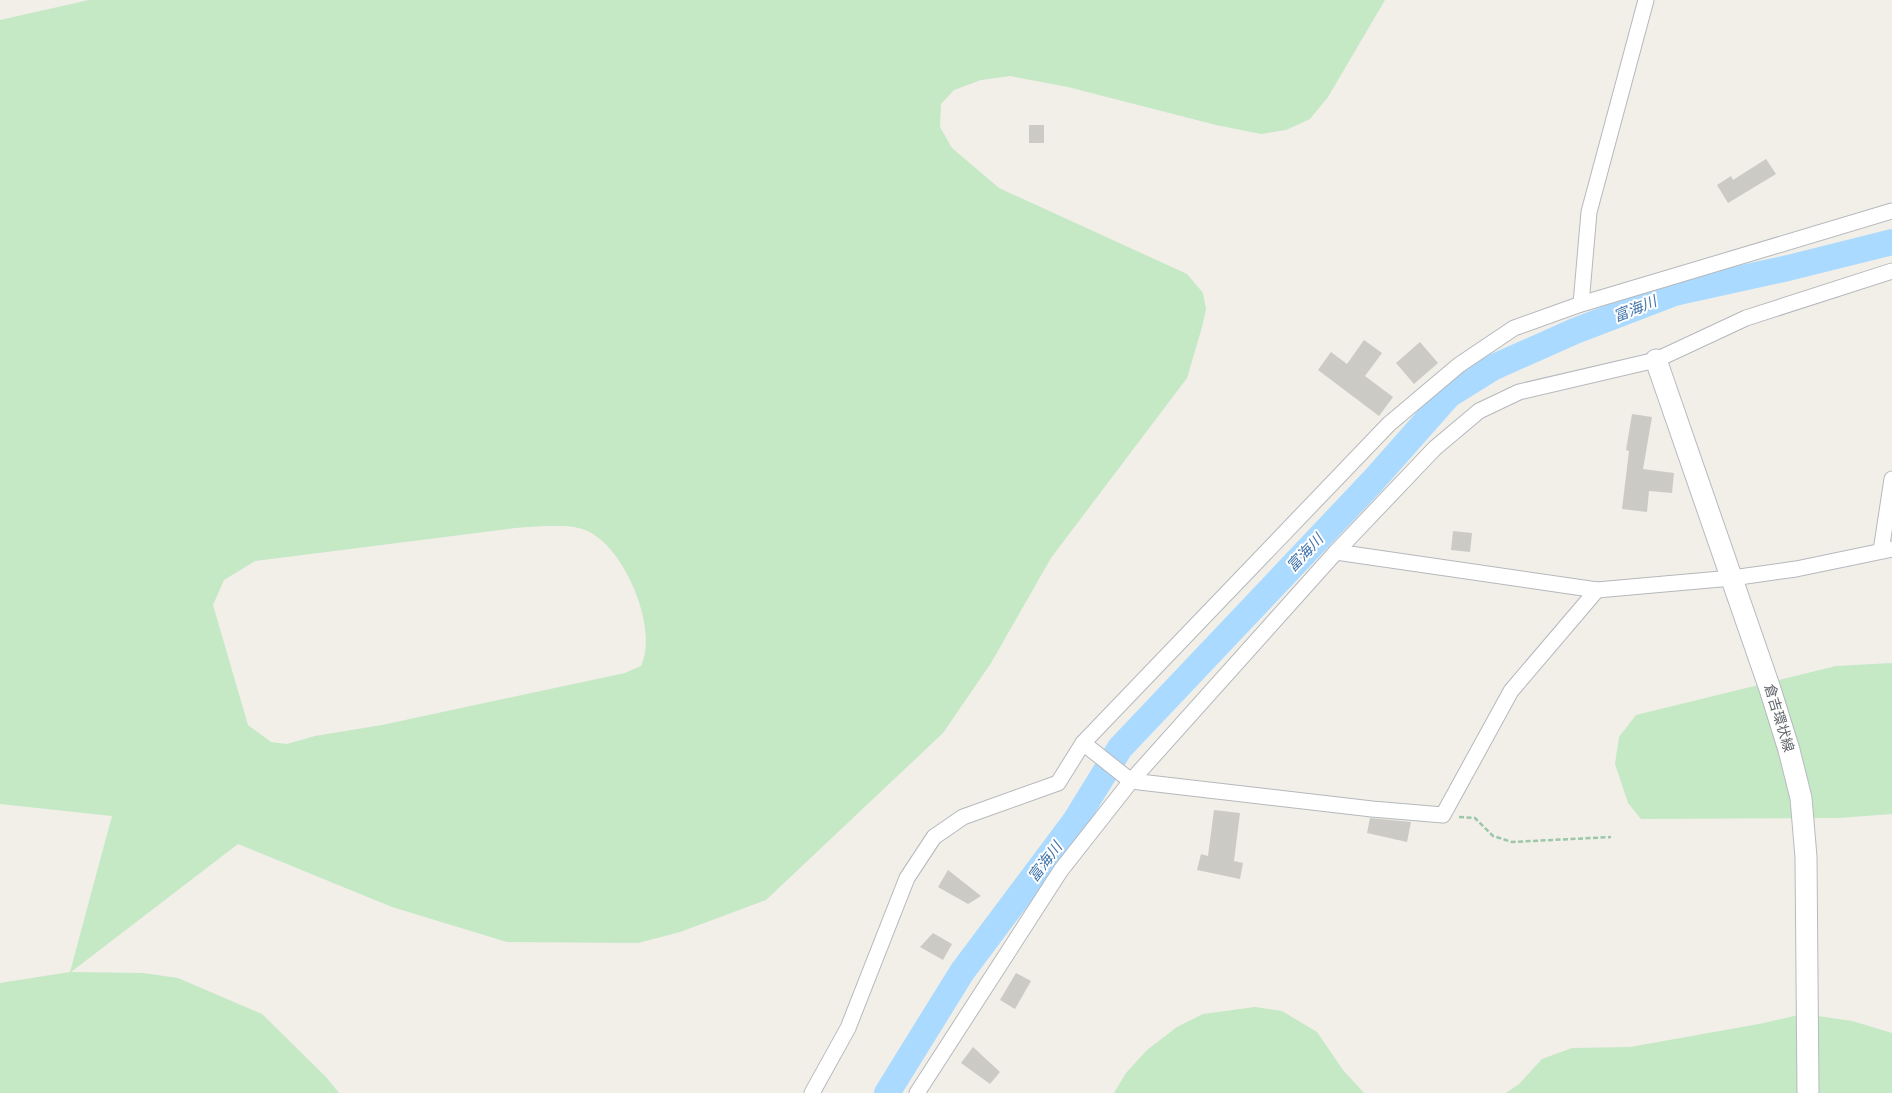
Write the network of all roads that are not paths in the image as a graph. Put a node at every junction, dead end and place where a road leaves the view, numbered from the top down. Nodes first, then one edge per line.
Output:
1 (1646, 0) edge
2 (1892, 211) edge
3 (1892, 271) edge
4 (1581, 304) junction
5 (1656, 360) junction
6 (1892, 479) edge
7 (1887, 550) edge
8 (1336, 552) junction
9 (1732, 578) junction
10 (1597, 590) junction
11 (1085, 745) junction
12 (1129, 778) junction
13 (812, 1093) edge
14 (917, 1093) edge
15 (1808, 1093) edge

1 - 4 street
2 - 4 street
3 - 5 street
4 - 11 street
5 - 8 street
5 - 9 main road, 倉吉環状線
6 - 7 street
7 - 9 street
8 - 10 street
8 - 12 street
9 - 10 street
9 - 15 main road, 倉吉環状線
10 - 12 street
11 - 12 street
11 - 13 street
12 - 14 street

